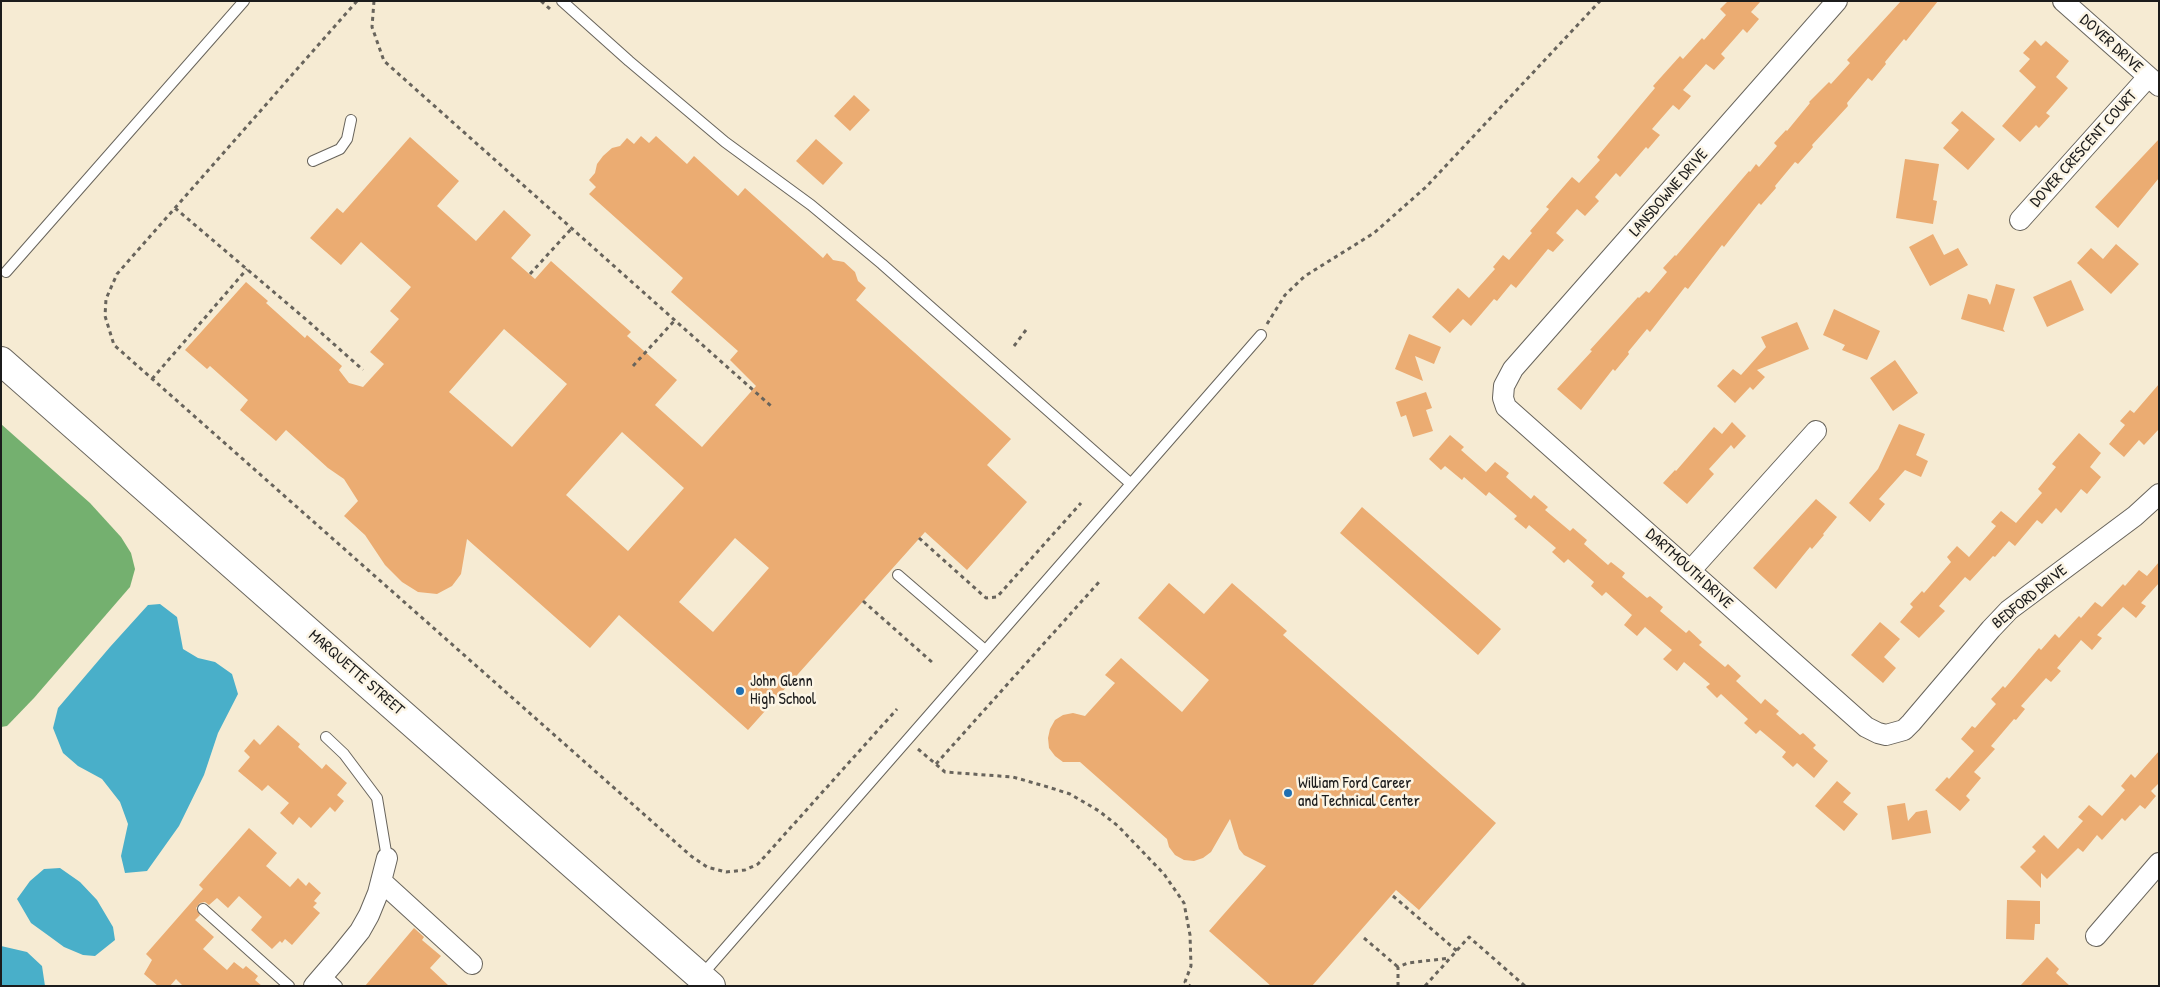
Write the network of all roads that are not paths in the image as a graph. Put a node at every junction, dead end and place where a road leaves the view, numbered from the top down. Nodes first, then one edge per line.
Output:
1 (244, 1) edge
2 (562, 1) edge
3 (1837, 1) edge
4 (2063, 1) edge
5 (2154, 82) edge
6 (351, 120) dead end
7 (313, 161) dead end
8 (2020, 220) dead end
9 (6, 272) dead end
10 (1261, 335) road end
11 (1, 361) edge
12 (1504, 386) joint
13 (1816, 431) dead end
14 (1130, 483) junction
15 (2159, 494) edge
16 (1691, 570) junction
17 (898, 575) dead end
18 (985, 650) junction
19 (1894, 733) joint
20 (326, 737) dead end
21 (387, 858) joint
22 (2159, 863) edge
23 (381, 881) junction
24 (203, 909) dead end
25 (2096, 936) dead end
26 (472, 964) dead end
27 (706, 981) edge
28 (325, 982) edge
29 (289, 986) edge

1 - 9 lane
2 - 14 lane
3 - 12 street, LANSDOWNE DRIVE
4 - 5 street, DOVER DRIVE
5 - 8 street, DOVER CRESCENT COURT
6 - 7 lane
10 - 14 lane
11 - 27 street, MARQUETTE STREET
12 - 16 street, DARTMOUTH DRIVE
13 - 16 street
14 - 18 lane
15 - 19 street, BEDFORD DRIVE
16 - 19 street, DARTMOUTH DRIVE
17 - 18 lane
18 - 27 lane
20 - 21 lane
21 - 23 street
22 - 25 street
23 - 26 street
23 - 28 street
24 - 29 lane

